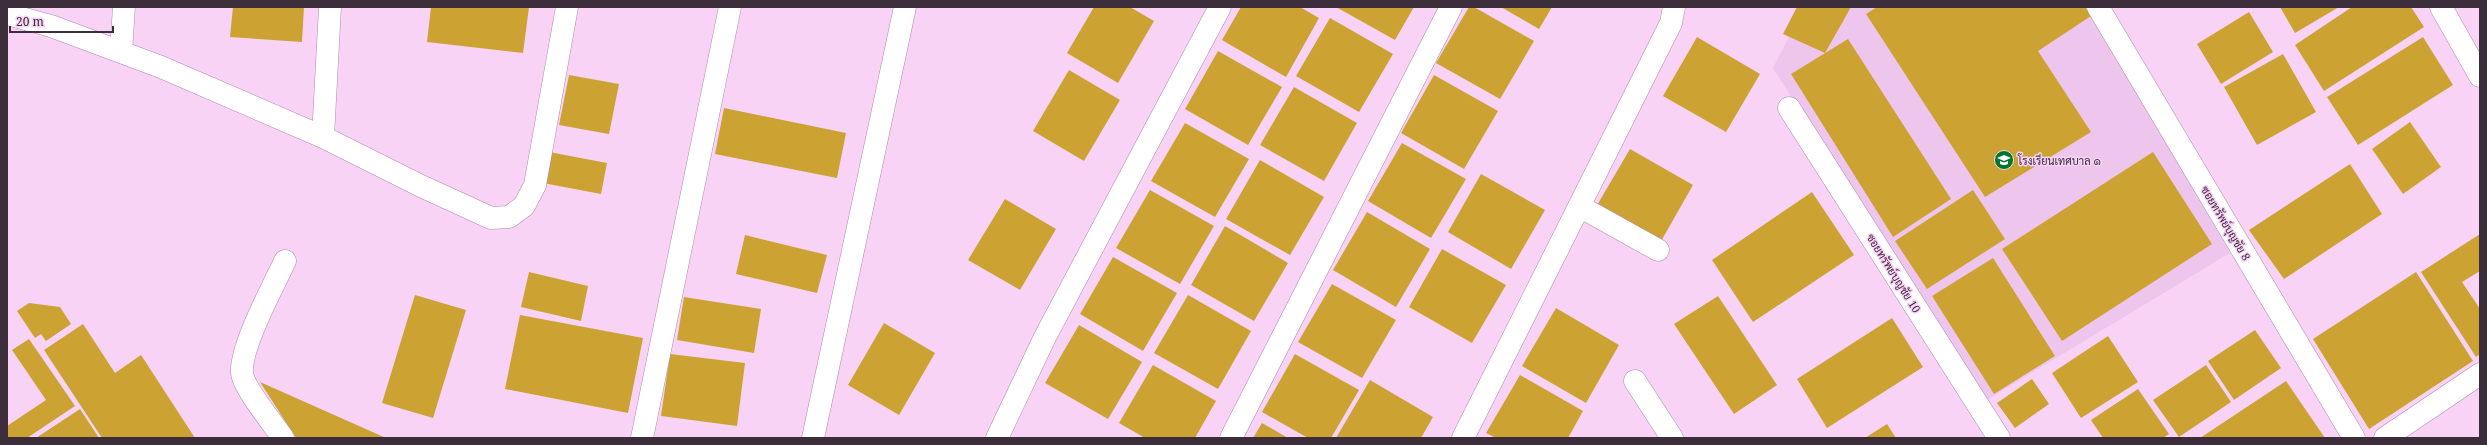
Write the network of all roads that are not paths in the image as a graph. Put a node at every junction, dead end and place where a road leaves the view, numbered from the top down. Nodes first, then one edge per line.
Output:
1 (124, 7) edge
2 (330, 7) edge
3 (567, 7) edge
4 (730, 7) edge
5 (905, 7) edge
6 (1220, 7) edge
7 (1451, 7) edge
8 (1674, 7) edge
9 (2098, 7) edge
10 (2441, 7) edge
11 (7, 14) edge
12 (121, 52) junction
13 (2480, 76) edge
14 (1789, 108) dead end
15 (323, 137) junction
16 (1579, 206) junction
17 (1658, 250) dead end
18 (285, 261) dead end
19 (2480, 374) edge
20 (1635, 381) dead end
21 (283, 438) edge
22 (642, 438) edge
23 (813, 438) edge
24 (997, 438) edge
25 (1231, 438) edge
26 (1463, 438) edge
27 (1672, 438) edge
28 (1999, 438) edge
29 (2354, 438) edge
30 (2385, 438) edge

1 - 12 street
2 - 15 street
3 - 15 street
4 - 22 street
5 - 23 street
6 - 24 street
7 - 25 street
8 - 16 street
9 - 29 street, ซอยทรัพย์บุญชัย 8
10 - 13 street
11 - 12 street
12 - 15 street
14 - 28 street, ซอยทรัพย์บุญชัย 10
16 - 17 street
16 - 26 street
18 - 21 street
19 - 30 street
20 - 27 street

